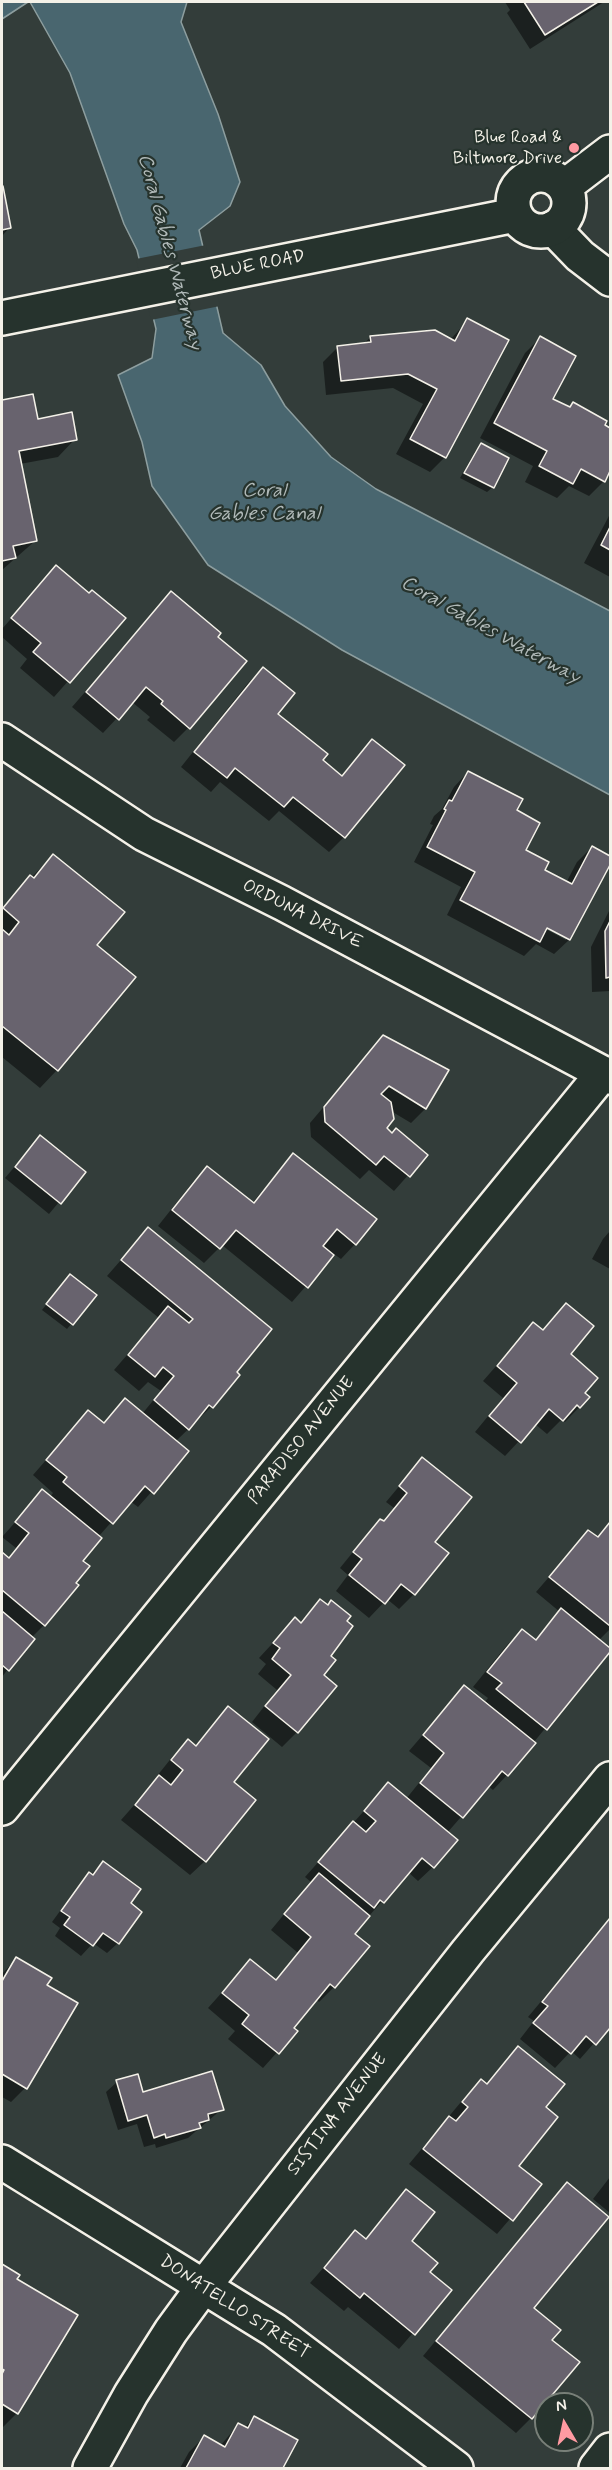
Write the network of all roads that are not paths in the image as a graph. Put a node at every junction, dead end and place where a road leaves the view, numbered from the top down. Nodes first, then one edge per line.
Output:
1 (610, 153) edge
2 (564, 187) junction
3 (515, 215) junction
4 (553, 228) junction
5 (610, 279) edge
6 (2, 318) edge
7 (6, 752) edge
8 (607, 1075) edge
9 (610, 1779) edge
10 (2, 1808) edge
11 (2, 2162) edge
12 (204, 2286) junction
13 (610, 2450) edge
14 (90, 2469) edge
15 (456, 2469) edge
16 (596, 2469) edge

1 - 2 street
2 - 3 street
2 - 4 street
3 - 4 street
3 - 6 street, BLUE ROAD
4 - 5 street
7 - 8 street, ORDUNA DRIVE
8 - 10 street, PARADISO AVENUE
9 - 12 street, SISTINA AVENUE
11 - 12 street, DONATELLO STREET
12 - 14 street, SISTINA AVENUE
12 - 15 street, DONATELLO STREET
13 - 16 street

